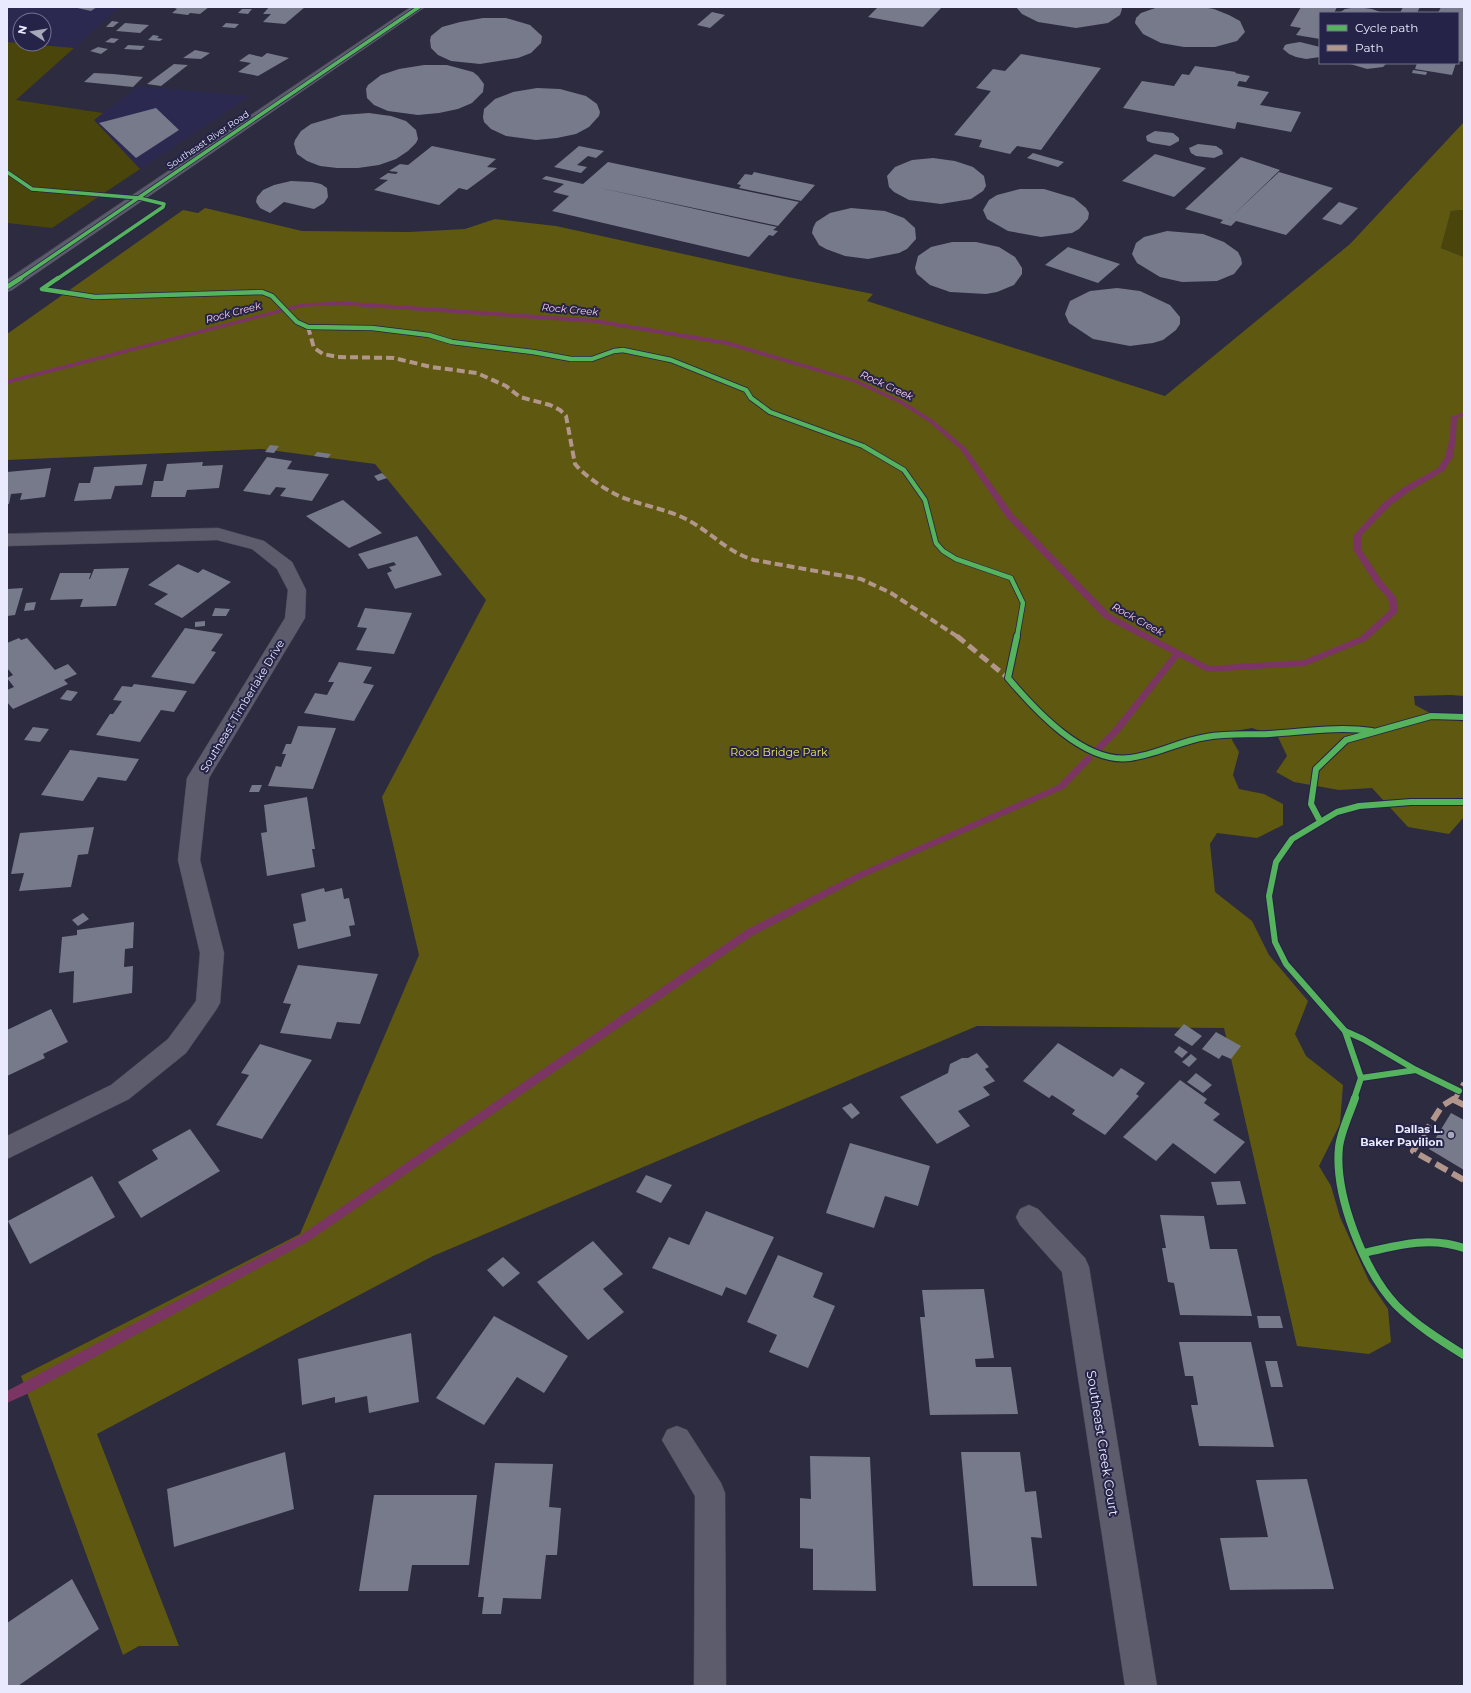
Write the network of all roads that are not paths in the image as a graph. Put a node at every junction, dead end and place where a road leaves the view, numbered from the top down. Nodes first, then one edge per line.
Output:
1 (419, 7) edge
2 (7, 287) edge
3 (7, 540) edge
4 (7, 1148) edge
5 (1029, 1217) dead end
6 (677, 1440) dead end
7 (710, 1686) edge
8 (1141, 1686) edge

1 - 2 street, Southeast River Road
3 - 4 street, Southeast Timberlake Drive
5 - 8 street, Southeast Creek Court
6 - 7 street

